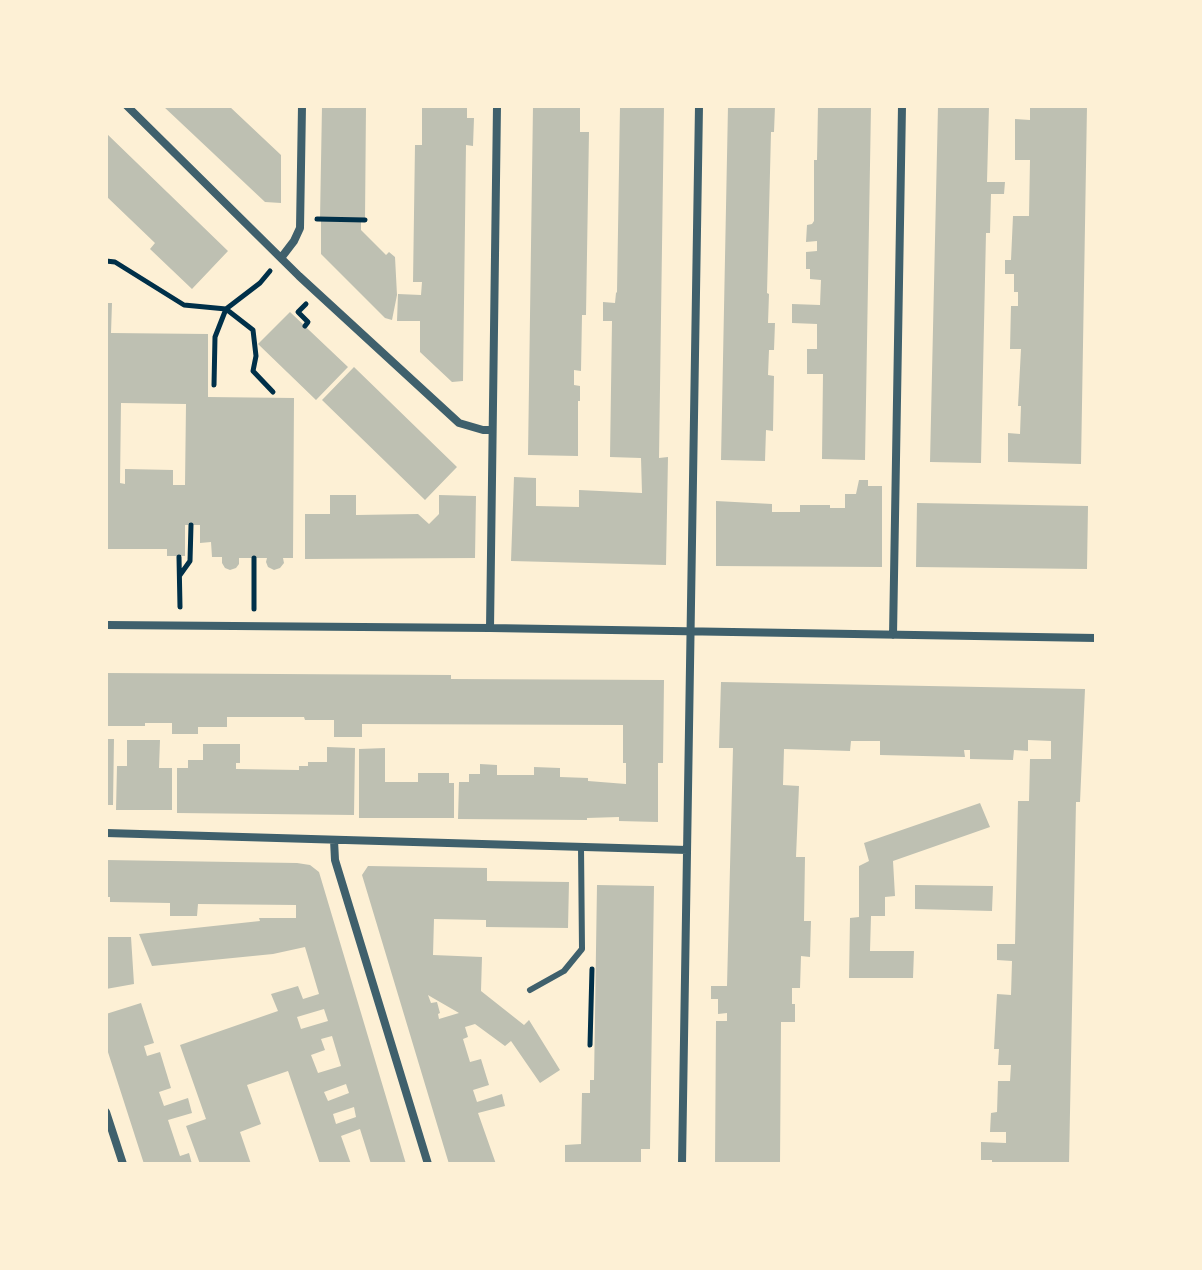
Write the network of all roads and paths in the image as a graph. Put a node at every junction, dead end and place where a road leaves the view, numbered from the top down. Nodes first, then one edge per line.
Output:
1 (127, 106) edge
2 (302, 106) edge
3 (497, 106) edge
4 (699, 106) edge
5 (902, 106) edge
6 (300, 220) junction
7 (365, 220) dead end
8 (281, 258) junction
9 (106, 261) edge
10 (226, 309) junction
11 (298, 312) dead end
12 (305, 326) dead end
13 (214, 385) dead end
14 (273, 392) dead end
15 (492, 430) junction
16 (191, 525) dead end
17 (179, 557) dead end
18 (254, 558) dead end
19 (180, 576) junction
20 (180, 585) dead end
21 (106, 625) edge
22 (254, 626) junction
23 (490, 628) junction
24 (692, 632) junction
25 (893, 635) junction
26 (1096, 638) edge
27 (106, 833) edge
28 (334, 840) junction
29 (581, 847) junction
30 (687, 850) junction
31 (530, 990) dead end
32 (106, 1112) edge
33 (123, 1164) edge
34 (428, 1164) edge
35 (682, 1164) edge

1 - 8 street
2 - 6 street
3 - 15 street
4 - 24 street
5 - 25 street
6 - 7 path
6 - 8 street
8 - 10 path
8 - 15 street
9 - 10 path
10 - 13 path
10 - 14 path
11 - 12 path
15 - 23 street
16 - 19 path
17 - 19 path
18 - 22 path
19 - 20 path
21 - 22 street
22 - 23 street
23 - 24 street
24 - 25 street
24 - 30 street
25 - 26 street
27 - 28 street
28 - 29 street
28 - 34 street
29 - 30 street
29 - 31 lane
30 - 35 street
32 - 33 street

